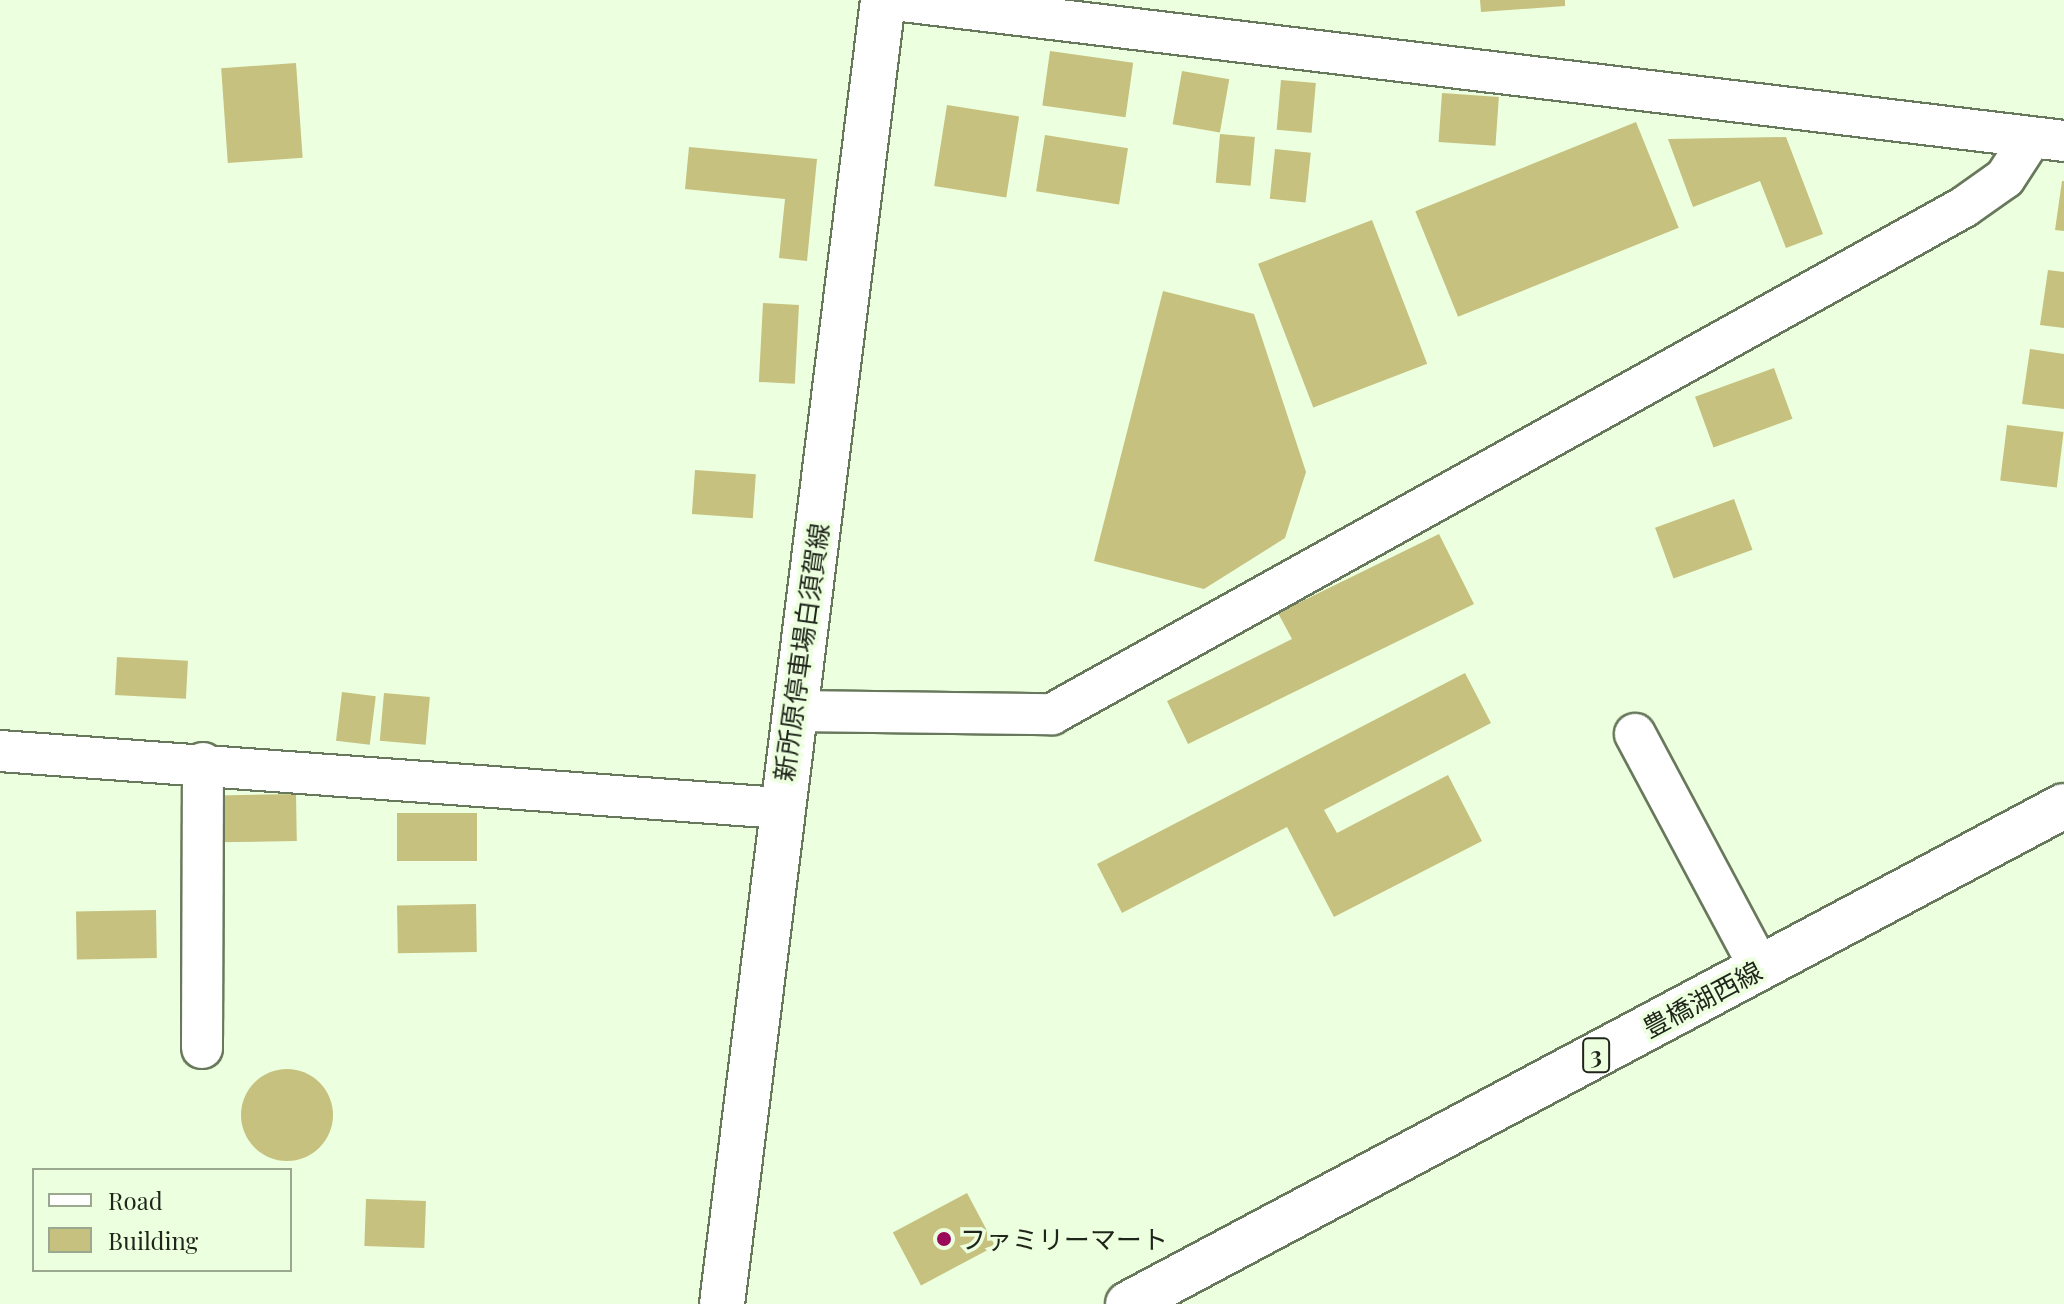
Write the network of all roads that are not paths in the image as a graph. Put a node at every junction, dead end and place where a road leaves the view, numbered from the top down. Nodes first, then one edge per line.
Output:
1 (883, 0) edge
2 (894, 0) edge
3 (2047, 139) edge
4 (795, 711) junction
5 (1635, 734) dead end
6 (0, 751) edge
7 (203, 763) junction
8 (2064, 806) edge
9 (779, 808) junction
10 (1760, 968) junction
11 (202, 1048) dead end
12 (722, 1304) edge
13 (1128, 1304) edge

1 - 4 main road, 新所原停車場白須賀線
2 - 3 street
3 - 4 street
4 - 9 main road, 新所原停車場白須賀線
5 - 10 street
6 - 7 street
7 - 9 street
7 - 11 street
8 - 10 main road, 豊橋湖西線 / 3
9 - 12 main road, 新所原停車場白須賀線
10 - 13 main road, 豊橋湖西線 / 3

